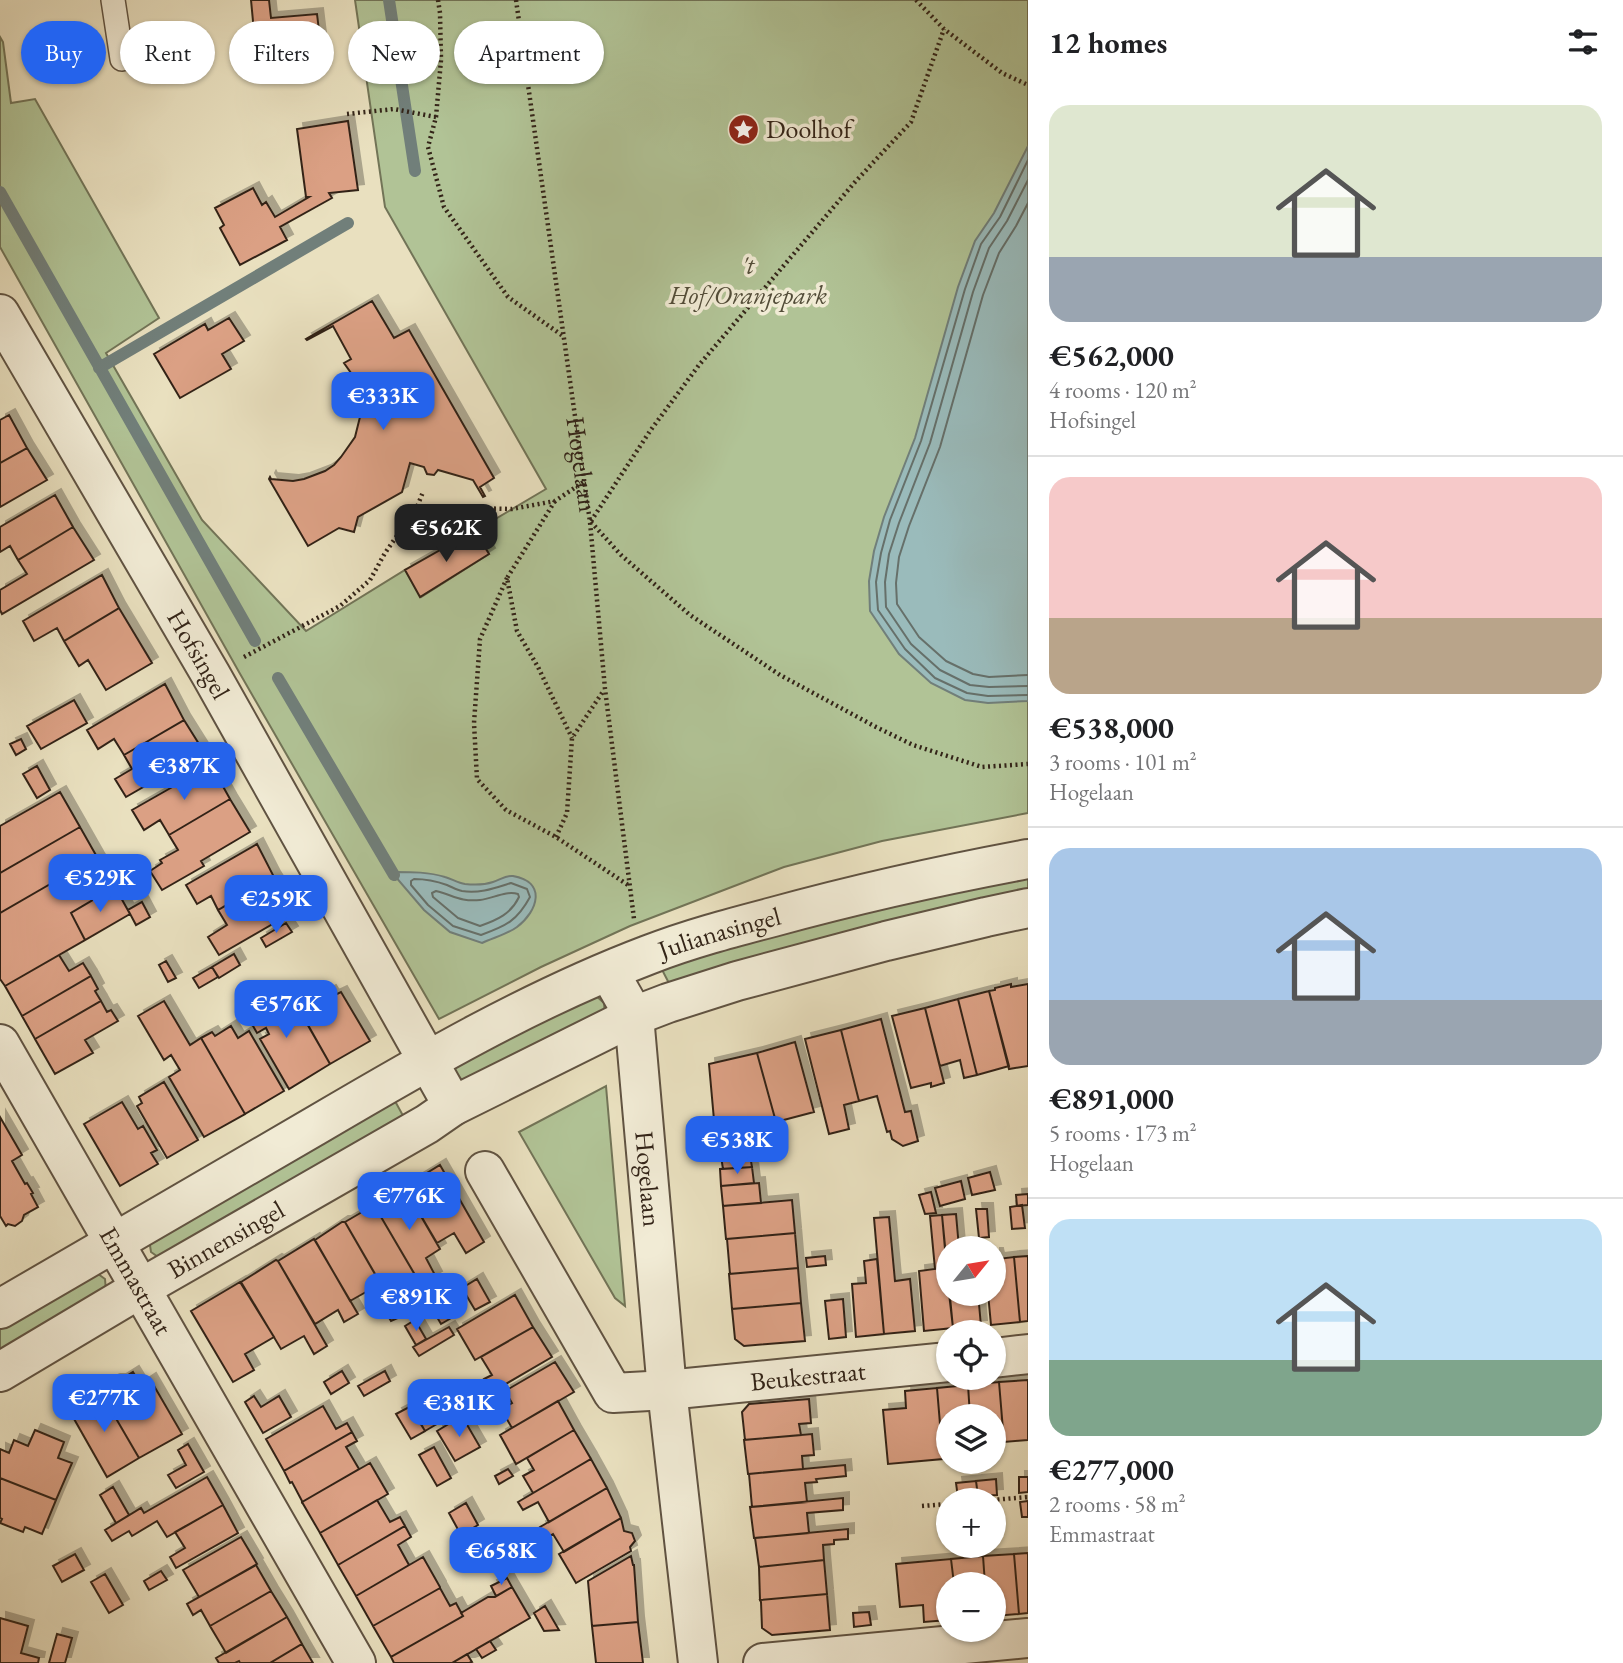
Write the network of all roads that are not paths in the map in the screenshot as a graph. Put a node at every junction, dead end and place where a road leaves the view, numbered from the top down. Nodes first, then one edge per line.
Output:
1 (113, 0) edge
2 (120, 46) edge
3 (0, 314) edge
4 (1028, 859) edge
5 (1028, 908) edge
6 (609, 972) junction
7 (634, 1016) junction
8 (0, 1044) edge
9 (428, 1061) junction
10 (453, 1106) junction
11 (485, 1171) dead end
12 (115, 1242) junction
13 (141, 1288) junction
14 (0, 1308) edge
15 (1028, 1354) edge
16 (1006, 1357) edge
17 (936, 1363) edge
18 (0, 1372) edge
19 (667, 1390) junction
20 (1028, 1638) edge
21 (356, 1663) edge
22 (698, 1663) edge
23 (763, 1663) edge

1 - 2 lane
3 - 9 street, Hofsingel
4 - 6 street, Julianasingel
5 - 7 street, Julianasingel
6 - 7 street, Hogelaan
6 - 9 street, Julianasingel
7 - 10 street, Julianasingel
7 - 19 street, Hogelaan
8 - 12 street, Emmastraat
9 - 10 street, Hofsingel
9 - 12 street, Binnensingel
10 - 13 street, Binnensingel
11 - 19 street
12 - 13 street, Emmastraat
12 - 14 street, Binnensingel
13 - 18 street, Binnensingel
13 - 21 street, Emmastraat
15 - 16 street
17 - 19 street, Beukestraat
19 - 22 street, Hogelaan
20 - 23 street

